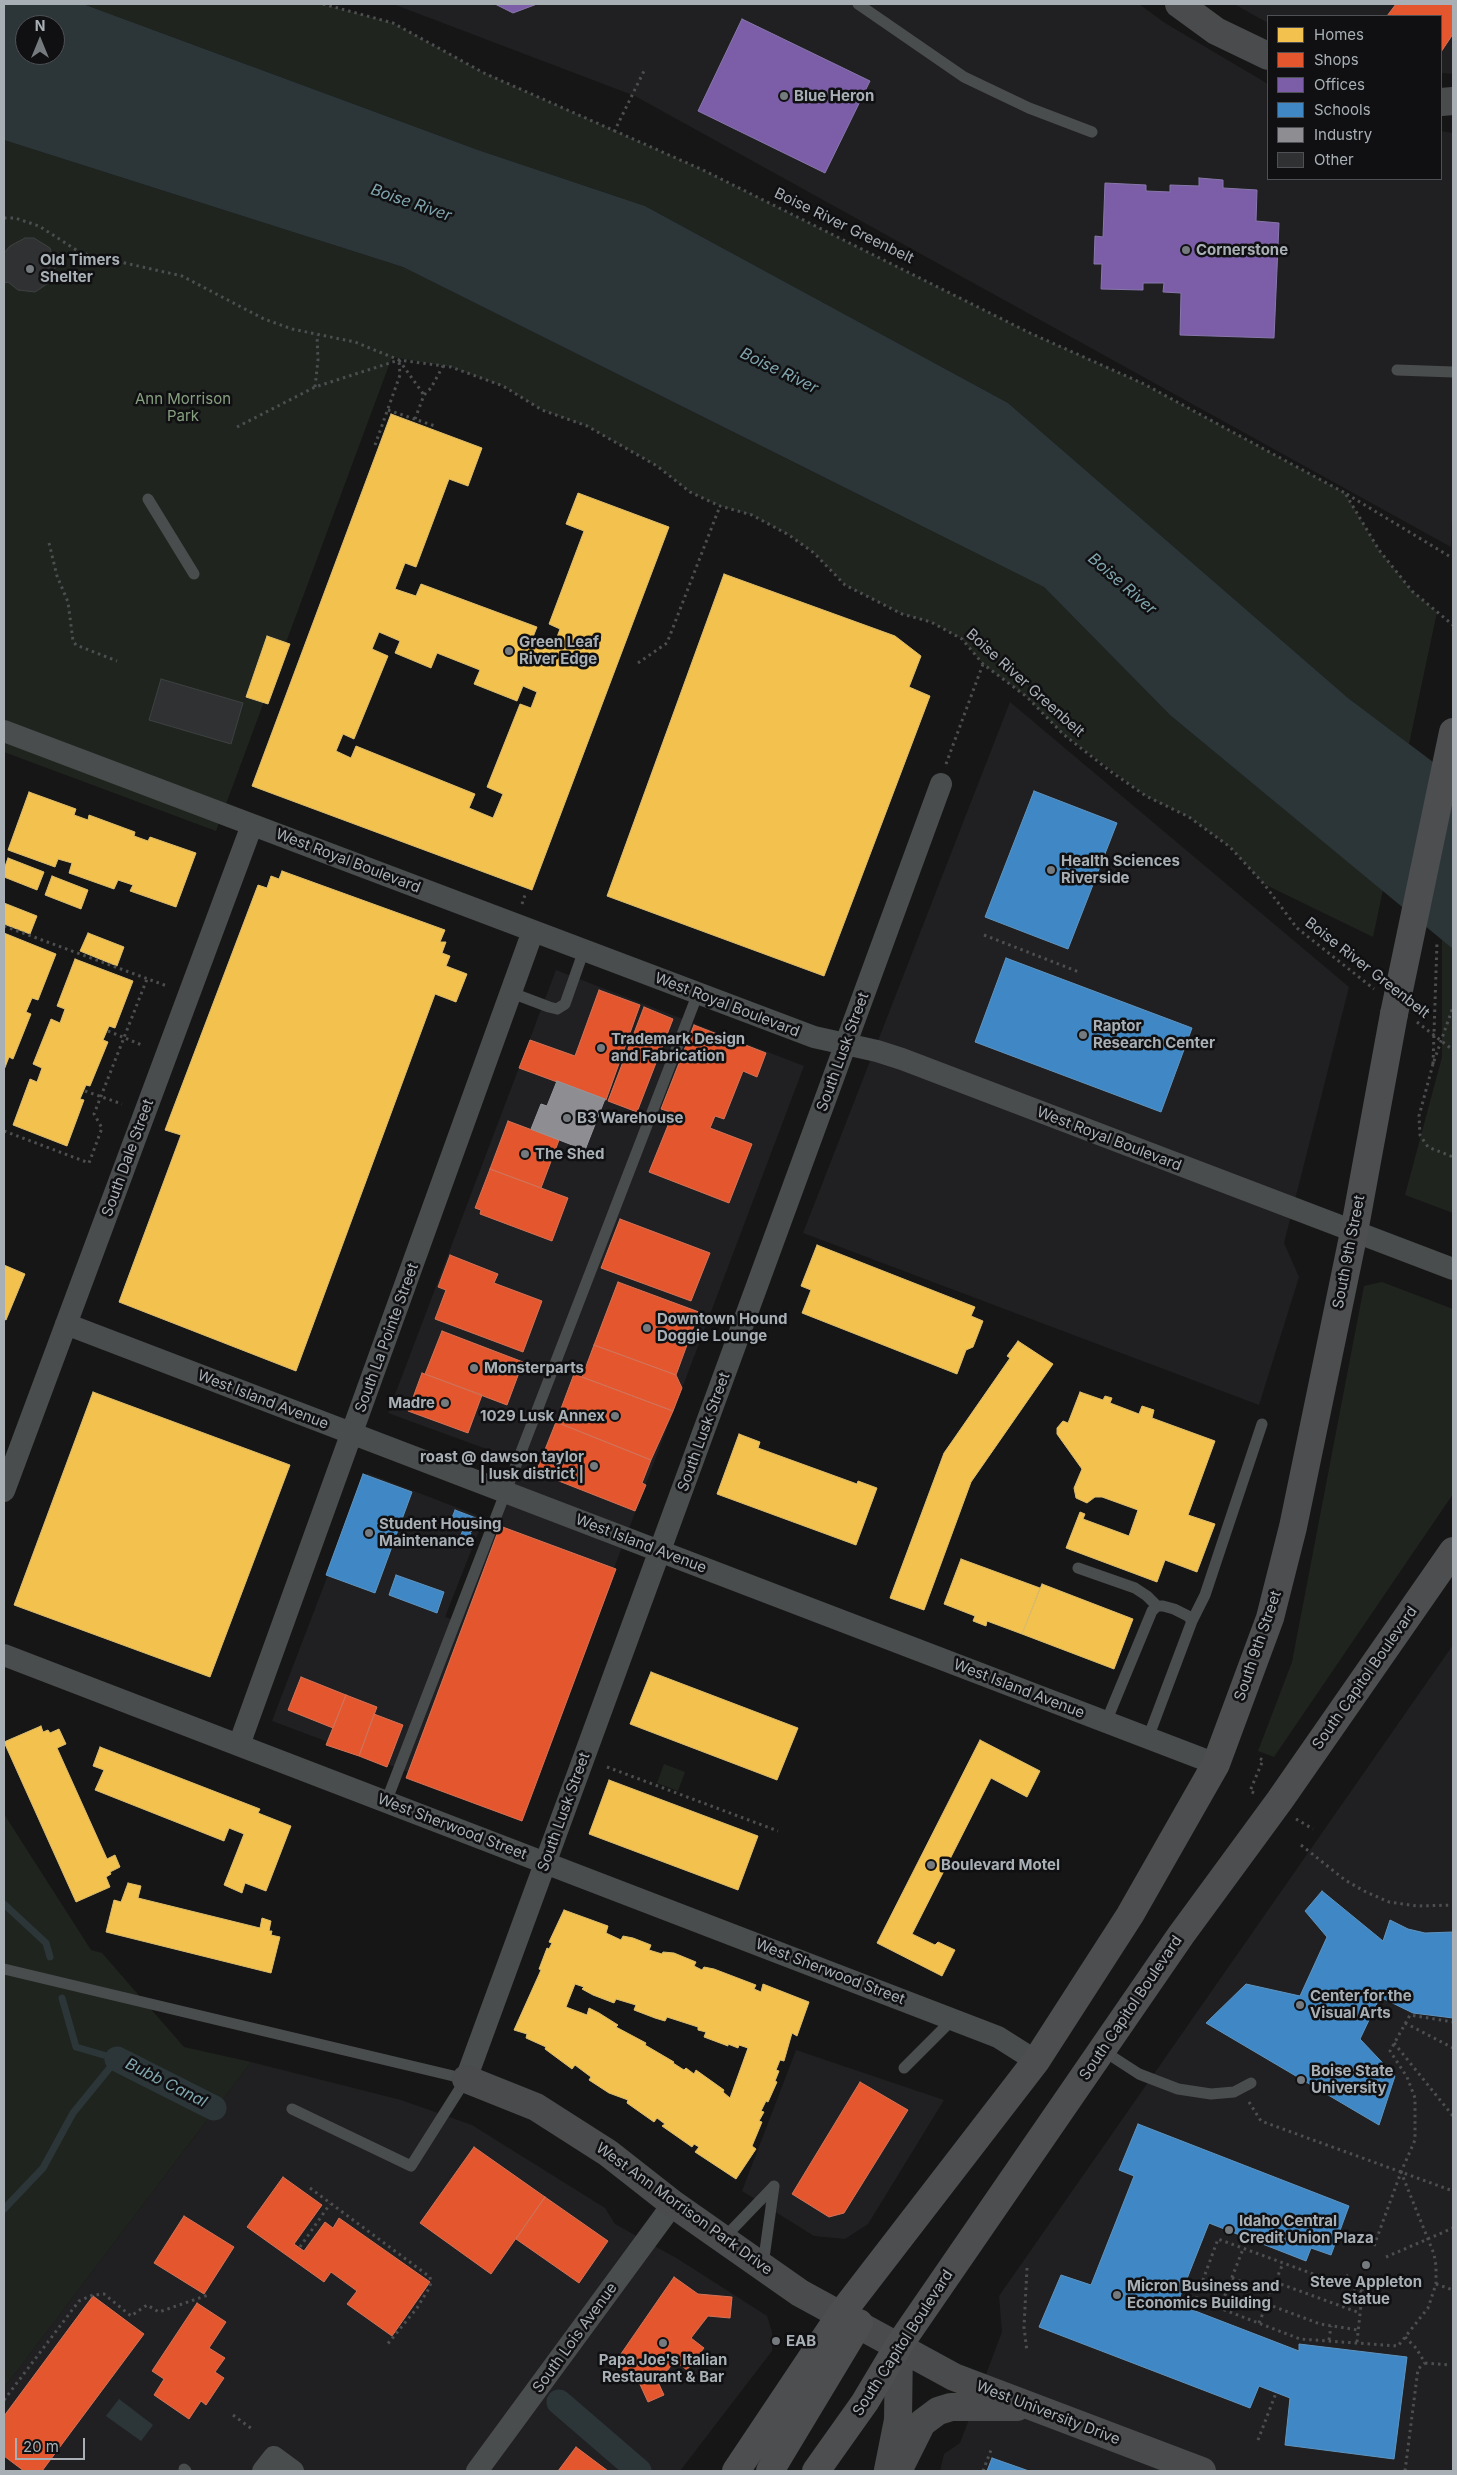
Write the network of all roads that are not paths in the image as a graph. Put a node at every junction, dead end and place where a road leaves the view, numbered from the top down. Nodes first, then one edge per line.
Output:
1 (858, 4) edge
2 (1179, 4) edge
3 (1267, 56) edge
4 (1092, 132) dead end
5 (1397, 370) dead end
6 (1453, 372) edge
7 (148, 499) dead end
8 (194, 574) dead end
9 (4, 731) edge
10 (1453, 732) edge
11 (941, 784) road end
12 (252, 825) junction
13 (533, 931) junction
14 (584, 950) junction
15 (512, 993) junction
16 (698, 994) junction
17 (846, 1044) junction
18 (1354, 1232) junction
19 (1453, 1269) edge
20 (66, 1324) junction
21 (1262, 1424) dead end
22 (352, 1434) junction
23 (4, 1491) edge
24 (505, 1492) junction
25 (1453, 1551) edge
26 (660, 1552) junction
27 (1078, 1568) dead end
28 (1157, 1606) junction
29 (1192, 1621) junction
30 (4, 1655) edge
31 (1106, 1722) junction
32 (1148, 1738) junction
33 (239, 1745) junction
34 (1216, 1764) junction
35 (386, 1802) junction
36 (546, 1863) junction
37 (4, 1970) edge
38 (953, 2019) junction
39 (1102, 2050) junction
40 (1036, 2061) junction
41 (904, 2068) dead end
42 (466, 2079) junction
43 (1246, 2086) road end
44 (292, 2109) dead end
45 (673, 2204) junction
46 (723, 2239) junction
47 (763, 2267) junction
48 (850, 2319) junction
49 (899, 2345) junction
50 (1032, 2407) junction
51 (268, 2464) edge
52 (294, 2471) edge
53 (477, 2471) edge
54 (736, 2471) edge
55 (770, 2471) edge
56 (816, 2471) edge
57 (888, 2471) edge
58 (898, 2471) edge
59 (1202, 2471) edge

1 - 4 lane
2 - 3 street
5 - 6 lane
7 - 8 lane
9 - 12 street, West Royal Boulevard
10 - 18 main road, South 9th Street, bridge
11 - 17 street, South Lusk Street
12 - 13 street, West Royal Boulevard
12 - 20 street, South Dale Street
13 - 14 street, West Royal Boulevard
13 - 15 street, South La Pointe Street
14 - 15 lane
14 - 16 street, West Royal Boulevard
15 - 22 street, South La Pointe Street
16 - 17 street, West Royal Boulevard
16 - 24 lane
17 - 18 street, West Royal Boulevard
17 - 26 street, South Lusk Street
18 - 19 street, West Royal Boulevard
18 - 34 main road, South 9th Street
20 - 22 street, West Island Avenue
20 - 23 street, South Dale Street
21 - 29 lane
22 - 24 street, West Island Avenue
22 - 33 street, South La Pointe Street
24 - 26 street, West Island Avenue
24 - 35 lane
25 - 39 main road, South Capitol Boulevard
26 - 31 street, West Island Avenue
26 - 36 street, South Lusk Street
27 - 28 lane
28 - 29 lane
28 - 31 lane
29 - 32 lane
30 - 33 street, West Sherwood Street
31 - 32 street, West Island Avenue
32 - 34 street, West Island Avenue
33 - 35 street, West Sherwood Street
34 - 40 main road
35 - 36 street, West Sherwood Street
36 - 38 street, West Sherwood Street
36 - 42 street, South Lusk Street
37 - 42 lane
38 - 40 street, West Sherwood Street
38 - 41 lane
39 - 43 lane
39 - 49 main road, South Capitol Boulevard
40 - 48 main road
42 - 44 lane
42 - 45 street, West Ann Morrison Park Drive
45 - 46 street, West Ann Morrison Park Drive
45 - 53 street, South Lois Avenue
46 - 47 street, West Ann Morrison Park Drive
46 - 47 lane
47 - 48 street, West Ann Morrison Park Drive
48 - 49 street, West Ann Morrison Park Drive
48 - 54 main road
48 - 55 main road
49 - 50 street, West University Drive
49 - 56 main road, South Capitol Boulevard
49 - 57 street
50 - 58 street
50 - 59 street, West University Drive
51 - 52 street

